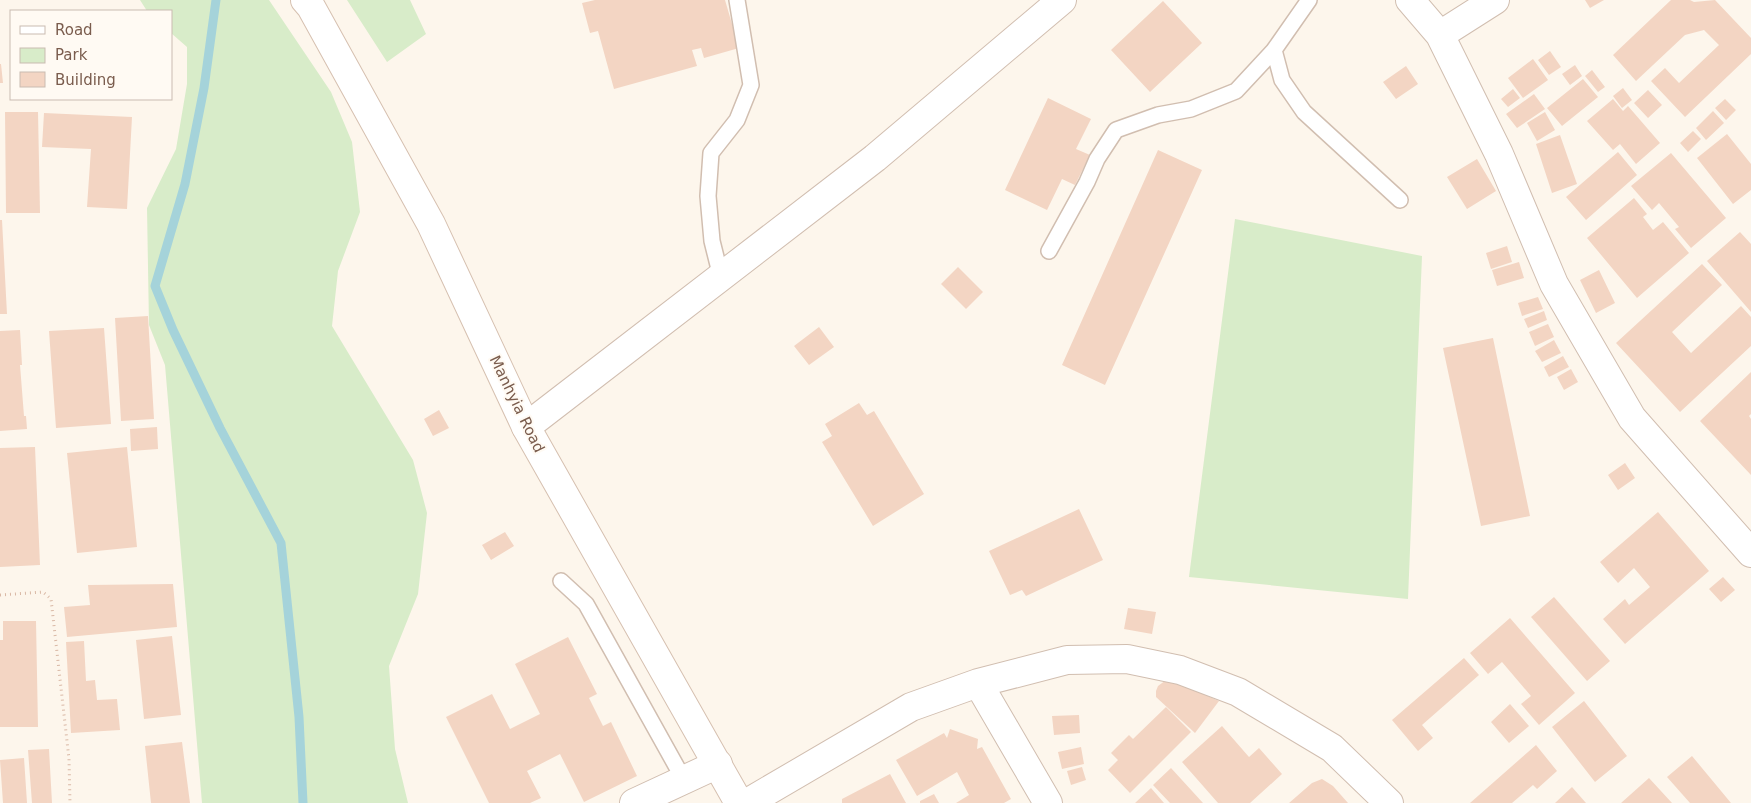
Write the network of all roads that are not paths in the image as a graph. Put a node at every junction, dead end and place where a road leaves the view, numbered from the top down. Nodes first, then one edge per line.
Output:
1 (305, 0) edge
2 (736, 0) edge
3 (1062, 0) edge
4 (1309, 0) edge
5 (1410, 0) edge
6 (1495, 0) edge
7 (1440, 35) junction
8 (1274, 50) junction
9 (1400, 200) dead end
10 (1049, 251) dead end
11 (721, 277) junction
12 (526, 427) junction
13 (1751, 553) edge
14 (561, 581) dead end
15 (978, 683) junction
16 (718, 764) junction
17 (684, 780) junction
18 (634, 803) edge
19 (740, 803) edge
20 (747, 803) edge
21 (1048, 803) edge
22 (1390, 803) edge

1 - 12 street, Manhyia Road
2 - 11 lane
3 - 11 street
4 - 8 lane
5 - 7 street
6 - 7 street
7 - 13 street
8 - 9 lane
8 - 10 lane
11 - 12 street
12 - 16 street, Manhyia Road
14 - 17 lane
15 - 20 street
15 - 21 street
15 - 22 street
16 - 17 street
16 - 19 street, Manhyia Road
17 - 18 street

